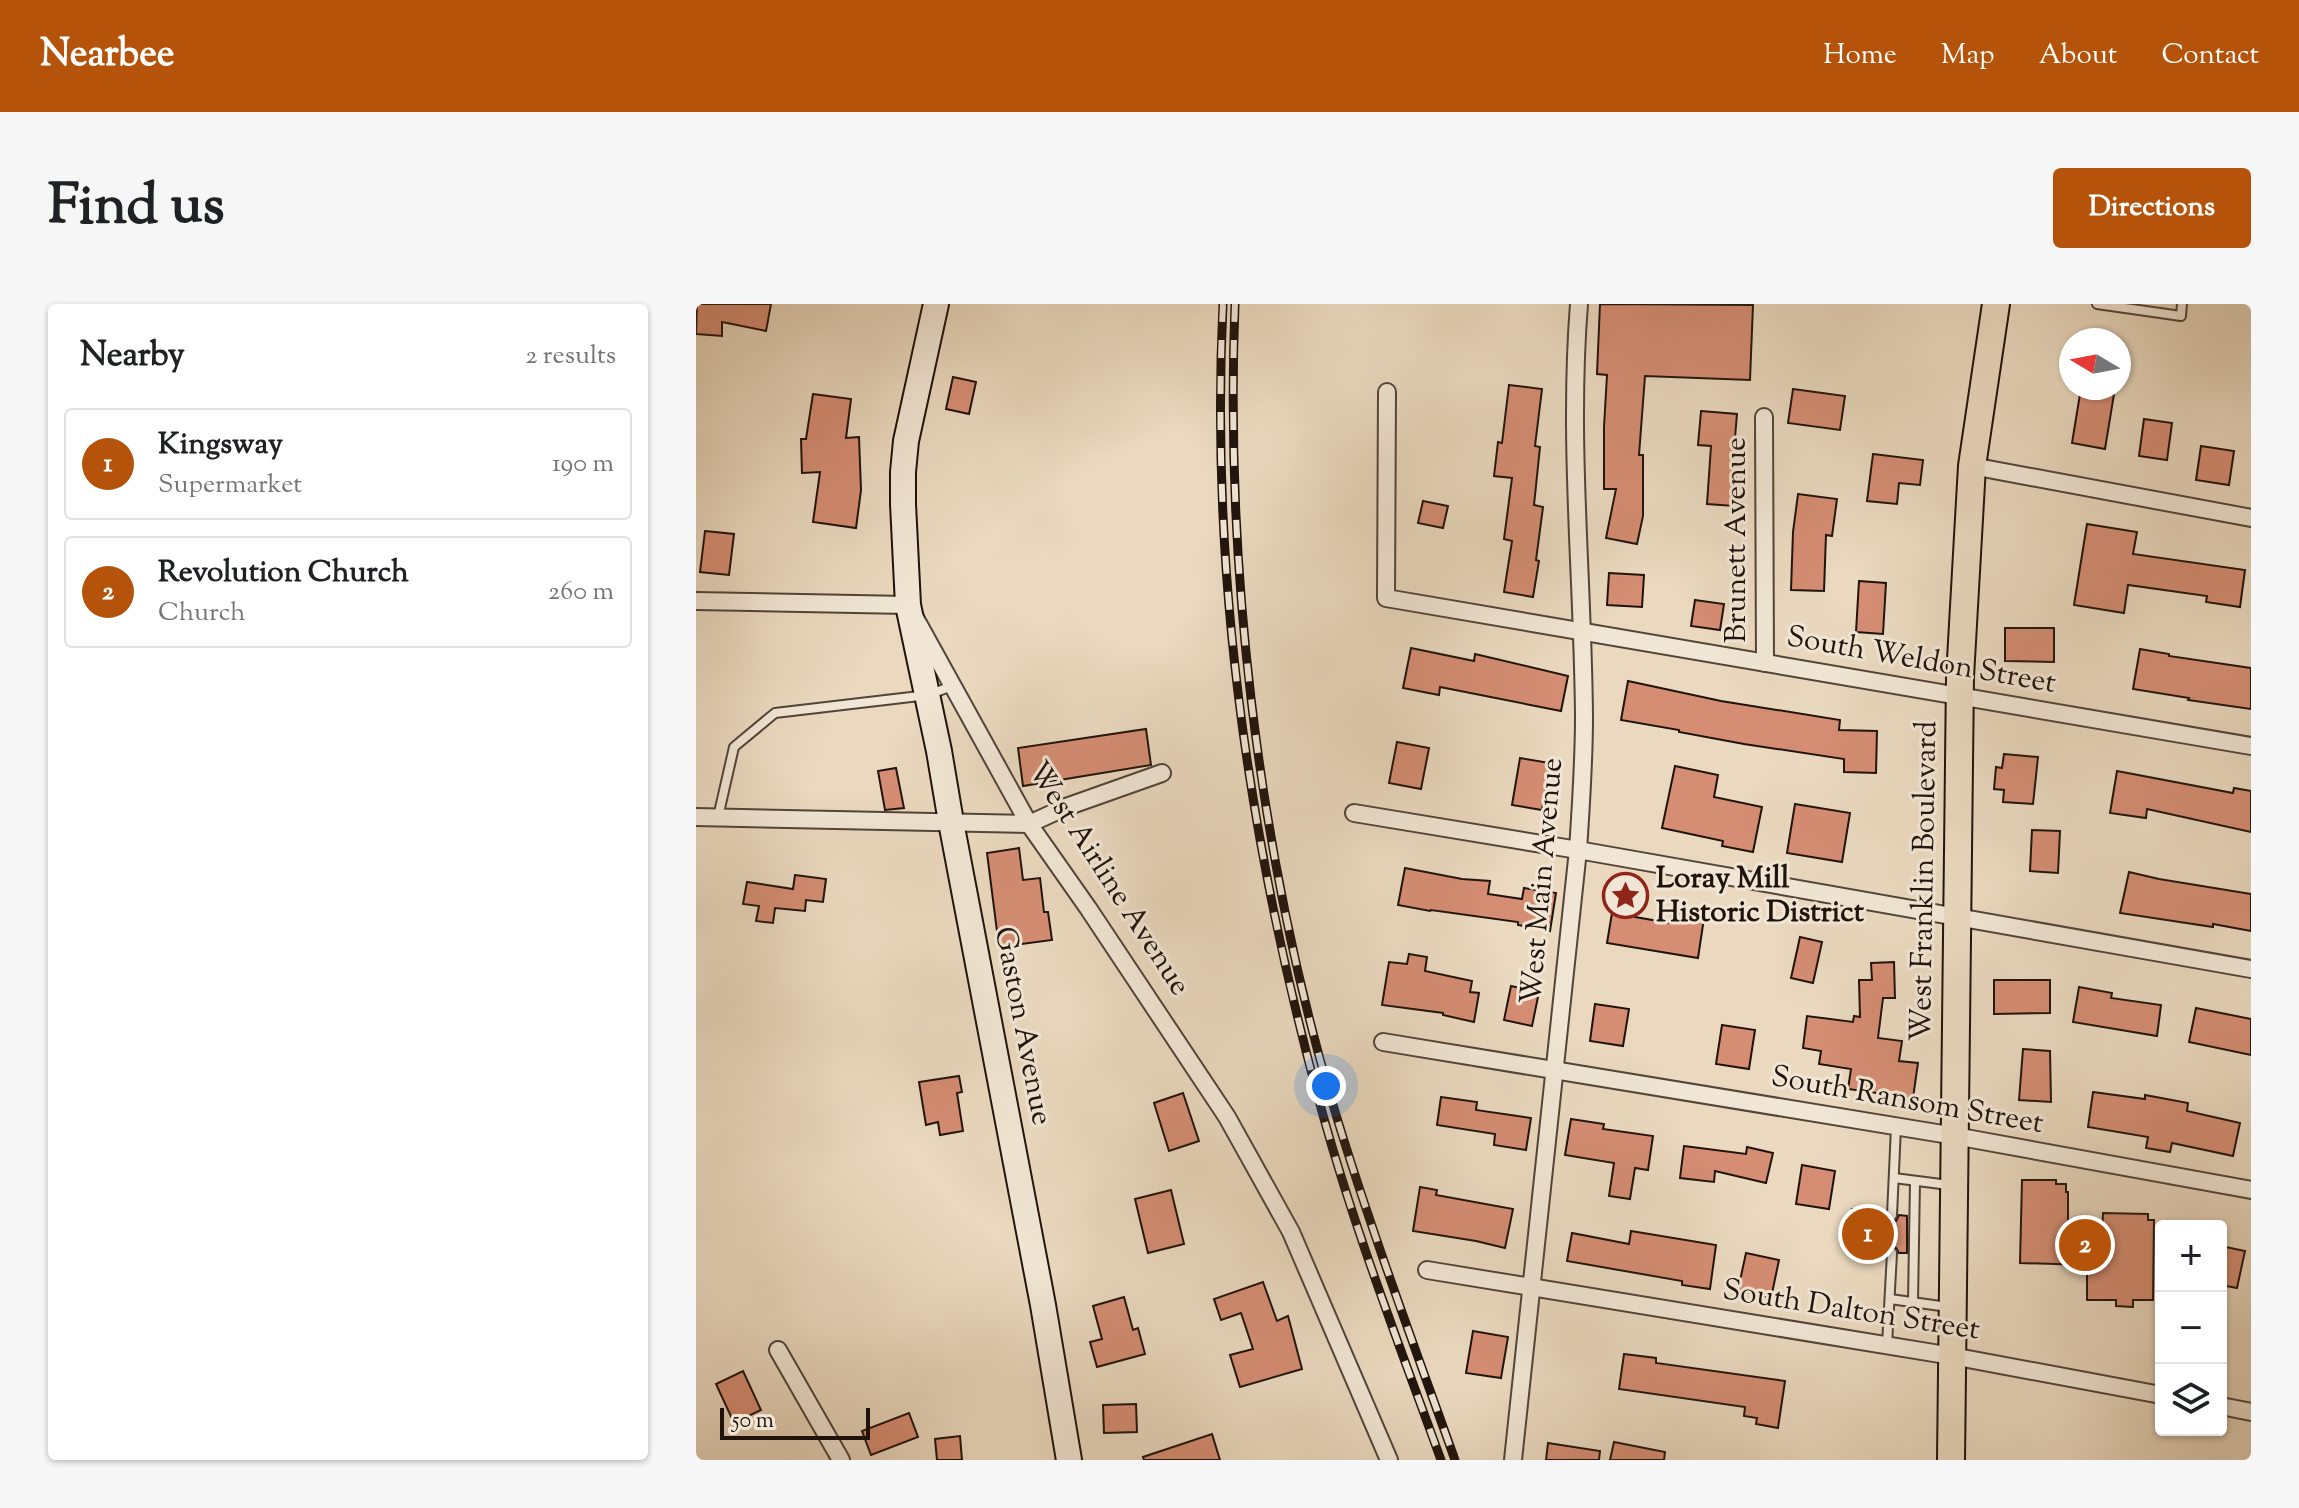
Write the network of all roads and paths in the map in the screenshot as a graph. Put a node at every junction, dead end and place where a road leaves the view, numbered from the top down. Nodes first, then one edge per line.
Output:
1 (936, 304) edge
2 (1579, 304) edge
3 (1996, 304) edge
4 (2097, 304) edge
5 (2182, 304) edge
6 (1387, 392) dead end
7 (1764, 417) dead end
8 (1972, 466) junction
9 (2251, 518) edge
10 (696, 601) edge
11 (908, 605) junction
12 (1581, 633) junction
13 (1765, 663) junction
14 (952, 686) junction
15 (928, 695) junction
16 (1959, 695) junction
17 (2251, 746) edge
18 (1162, 773) dead end
19 (1354, 813) dead end
20 (696, 817) edge
21 (718, 817) junction
22 (951, 822) junction
23 (1029, 824) junction
24 (1578, 850) junction
25 (1958, 918) junction
26 (2251, 969) edge
27 (1383, 1042) dead end
28 (1554, 1070) junction
29 (1896, 1127) junction
30 (1955, 1136) junction
31 (1894, 1178) junction
32 (1915, 1181) junction
33 (1954, 1186) junction
34 (2251, 1190) edge
35 (1892, 1215) dead end
36 (1892, 1253) dead end
37 (1427, 1270) dead end
38 (1530, 1287) junction
39 (1890, 1299) junction
40 (1913, 1302) junction
41 (1952, 1307) junction
42 (1887, 1345) junction
43 (778, 1350) dead end
44 (1952, 1356) junction
45 (2155, 1394) edge
46 (2227, 1407) edge
47 (2251, 1412) edge
48 (841, 1460) edge
49 (1069, 1460) edge
50 (1389, 1460) edge
51 (1513, 1460) edge
52 (1951, 1460) edge

1 - 11 main road, West Airline Avenue
2 - 12 street, West Main Avenue
3 - 8 main road, West Franklin Boulevard
4 - 5 lane
6 - 12 street, South Weldon Street
7 - 13 street, Brunett Avenue
8 - 9 street
8 - 16 main road, West Franklin Boulevard
10 - 11 street
11 - 14 street, West Airline Avenue
11 - 15 main road, Gaston Avenue
12 - 13 street, South Weldon Street
12 - 24 street, West Main Avenue
13 - 16 street, South Weldon Street
14 - 15 lane
14 - 23 street, West Airline Avenue
15 - 21 lane
15 - 22 main road, Gaston Avenue
16 - 17 street, South Weldon Street
16 - 25 main road, West Franklin Boulevard
18 - 23 street
19 - 24 street
20 - 21 street
21 - 22 street
22 - 23 street
22 - 49 main road, Gaston Avenue
23 - 50 street, West Airline Avenue
24 - 25 street
24 - 28 street, West Main Avenue
25 - 26 street
25 - 30 main road, West Franklin Boulevard
27 - 28 street, South Ransom Street
28 - 29 street, South Ransom Street
28 - 38 street, West Main Avenue
29 - 30 street, South Ransom Street
29 - 31 lane
30 - 33 main road, West Franklin Boulevard
30 - 34 street, South Ransom Street
31 - 32 lane
31 - 35 lane
32 - 33 lane
32 - 40 lane
33 - 41 main road, West Franklin Boulevard
36 - 39 lane
37 - 38 street, South Dalton Street
38 - 42 street, South Dalton Street
38 - 51 street, West Main Avenue
39 - 40 lane
39 - 42 lane
40 - 41 lane
41 - 44 main road, West Franklin Boulevard
42 - 44 street, South Dalton Street
43 - 48 street
44 - 45 street, South Dalton Street
44 - 52 main road, West Franklin Boulevard
46 - 47 street

